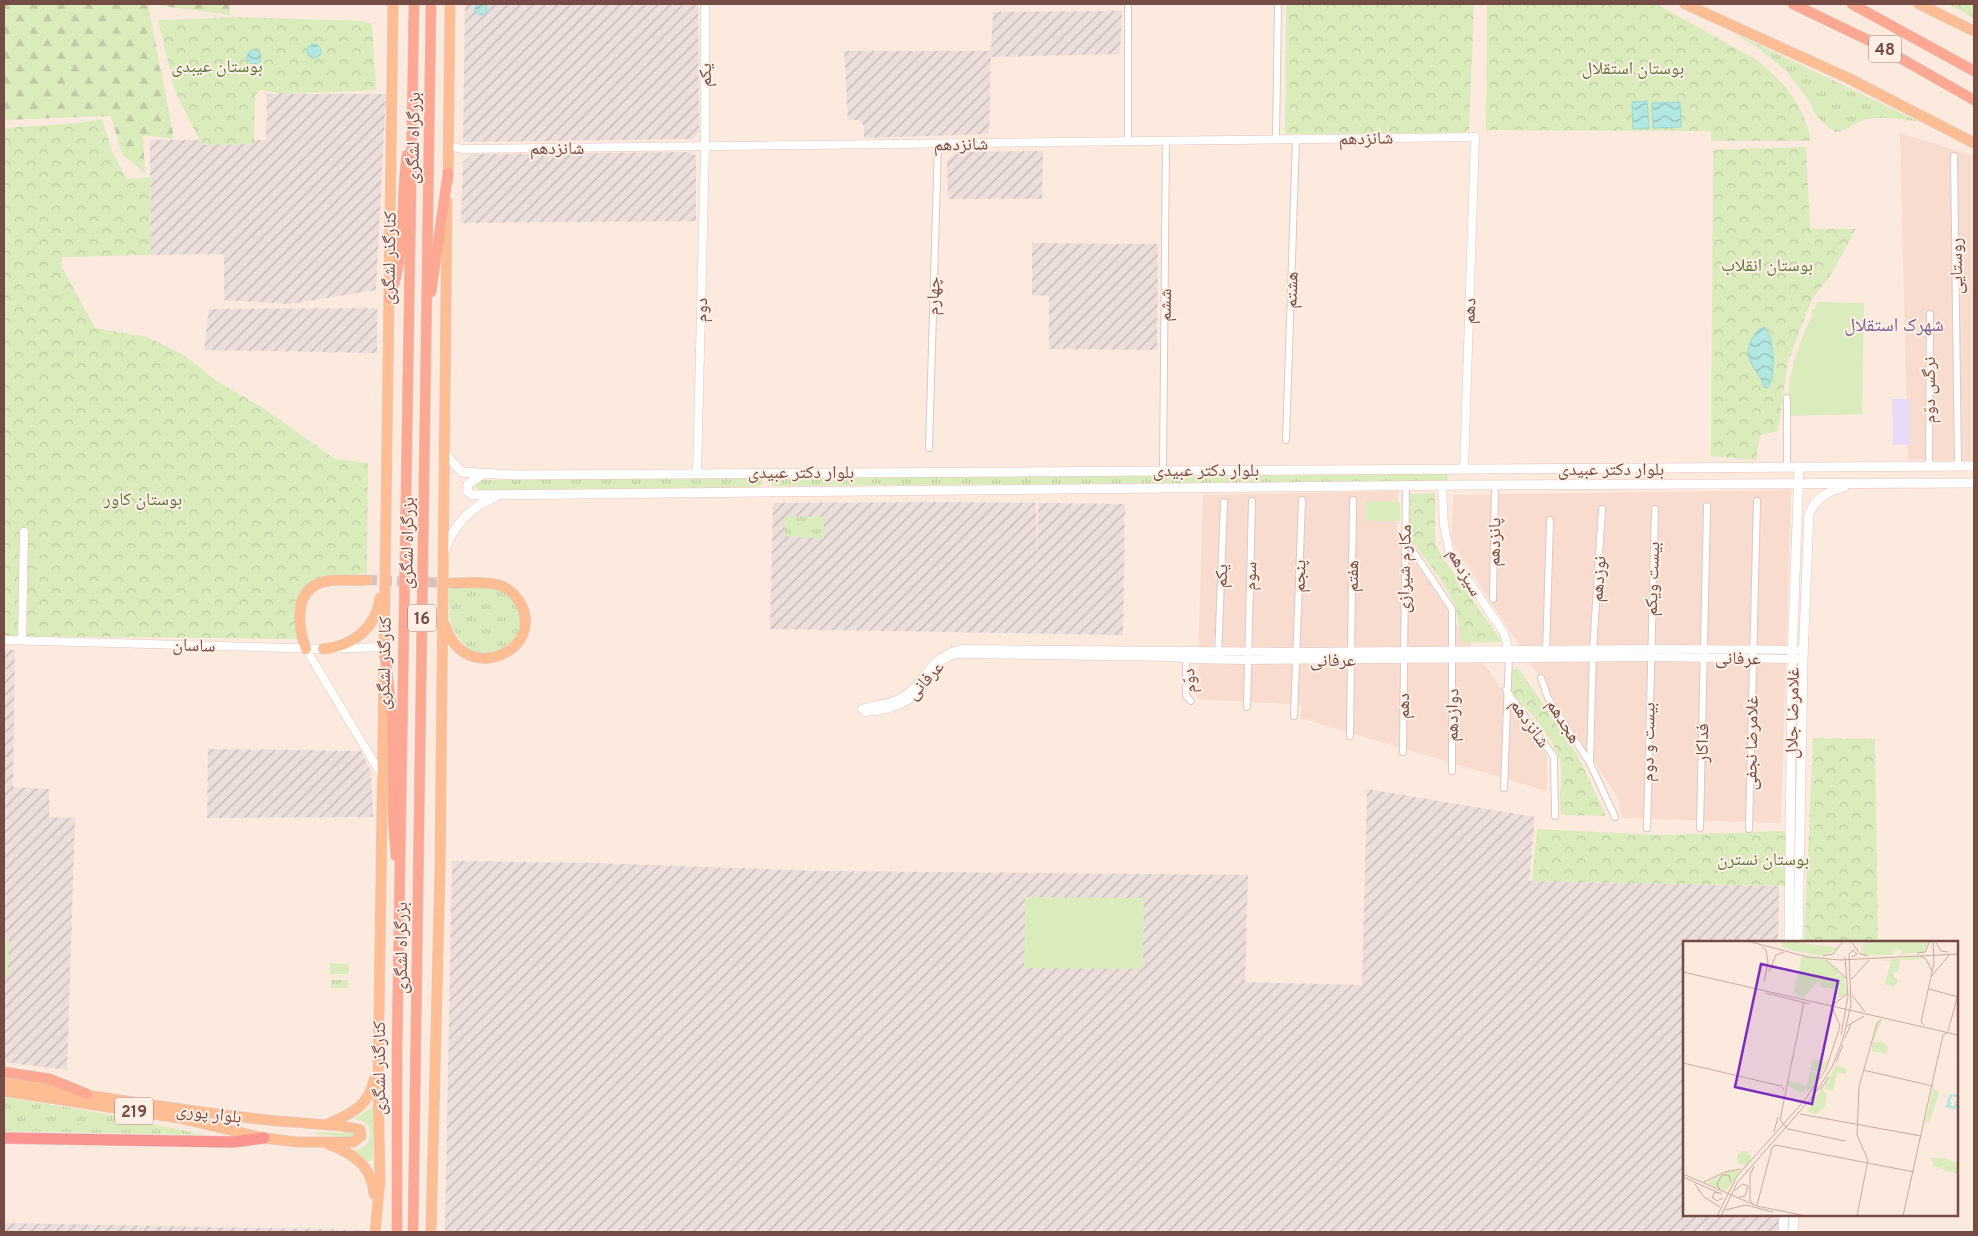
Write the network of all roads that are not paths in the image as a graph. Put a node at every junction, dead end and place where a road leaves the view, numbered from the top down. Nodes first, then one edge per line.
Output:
1 (393, 4) edge
2 (414, 4) edge
3 (431, 4) edge
4 (450, 4) edge
5 (705, 4) edge
6 (1128, 4) edge
7 (1278, 4) edge
8 (1685, 4) edge
9 (1793, 4) edge
10 (1852, 4) edge
11 (1919, 4) edge
12 (1974, 31) edge
13 (1974, 70) edge
14 (1974, 100) edge
15 (412, 120) junction
16 (1475, 137) joint
17 (1296, 139) junction
18 (1276, 140) junction
19 (1166, 141) junction
20 (1128, 142) junction
21 (1974, 143) edge
22 (938, 144) junction
23 (448, 145) junction
24 (705, 147) junction
25 (1954, 156) dead end
26 (448, 173) junction
27 (389, 298) junction
28 (1930, 314) dead end
29 (426, 346) junction
30 (1787, 398) dead end
31 (1286, 440) dead end
32 (929, 448) dead end
33 (446, 455) junction
34 (1929, 466) junction
35 (1958, 466) junction
36 (1974, 466) edge
37 (1787, 467) junction
38 (1799, 467) junction
39 (1464, 469) junction
40 (1163, 470) junction
41 (697, 473) junction
42 (483, 474) junction
43 (1856, 483) junction
44 (1974, 483) edge
45 (1799, 484) junction
46 (1442, 485) junction
47 (1463, 485) junction
48 (1495, 485) junction
49 (1406, 486) junction
50 (500, 495) junction
51 (1302, 500) dead end
52 (1353, 500) dead end
53 (1252, 501) dead end
54 (1757, 501) dead end
55 (1224, 502) dead end
56 (1707, 506) dead end
57 (1602, 509) dead end
58 (1655, 509) dead end
59 (1550, 520) dead end
60 (24, 532) dead end
61 (1404, 538) junction
62 (444, 553) junction
63 (385, 578) junction
64 (367, 580) tunnel mouth
65 (453, 583) tunnel mouth
66 (1493, 599) dead end
67 (443, 619) junction
68 (4, 640) edge
69 (22, 640) junction
70 (384, 647) junction
71 (306, 649) junction
72 (323, 649) junction
73 (1650, 649) junction
74 (1218, 650) junction
75 (1186, 651) junction
76 (1247, 651) junction
77 (1703, 653) junction
78 (1546, 654) junction
79 (1593, 654) junction
80 (1753, 654) junction
81 (1793, 654) junction
82 (1453, 655) junction
83 (1509, 655) junction
84 (1803, 655) junction
85 (1297, 656) junction
86 (1351, 656) junction
87 (1404, 656) junction
88 (1650, 657) junction
89 (1187, 660) junction
90 (1218, 660) junction
91 (1247, 660) junction
92 (1541, 678) dead end
93 (1506, 690) junction
94 (1191, 702) dead end
95 (1247, 707) dead end
96 (1294, 716) dead end
97 (1350, 736) dead end
98 (1403, 752) dead end
99 (1590, 763) junction
100 (1452, 770) dead end
101 (382, 776) junction
102 (1504, 788) dead end
103 (1555, 816) dead end
104 (1615, 817) dead end
105 (1647, 828) dead end
106 (1700, 828) dead end
107 (1749, 828) dead end
108 (401, 889) junction
109 (1789, 941) edge
110 (1798, 941) edge
111 (378, 1057) junction
112 (4, 1072) edge
113 (4, 1083) edge
114 (4, 1091) edge
115 (87, 1094) junction
116 (325, 1126) junction
117 (4, 1138) edge
118 (264, 1138) junction
119 (323, 1142) junction
120 (375, 1216) junction
121 (1784, 1216) edge
122 (1794, 1216) edge
123 (375, 1232) edge
124 (397, 1232) edge
125 (413, 1232) edge
126 (431, 1232) edge
127 (1784, 1232) edge
128 (1793, 1232) edge

1 - 27 main road, کنارگذر لشگری
2 - 15 highway, بزرگراه لشگری / 16
3 - 29 highway, بزرگراه لشگری / 16
4 - 23 main road
5 - 24 street, یکم
6 - 20 street
7 - 18 street
8 - 21 main road
9 - 14 highway, 48
10 - 13 highway, 48
11 - 12 main road
15 - 27 highway
15 - 108 highway, بزرگراه لشگری / 16
16 - 17 street, شانزدهم
16 - 39 street, دهم
17 - 18 street, شانزدهم
17 - 31 street, هشتم
18 - 19 street, شانزدهم
19 - 20 street, شانزدهم
19 - 40 street, ششم
20 - 22 street, شانزدهم
22 - 24 street, شانزدهم
22 - 32 street, چهارم
23 - 24 street, شانزدهم
23 - 26 main road
24 - 41 street, دوم
25 - 35 street, روستایی
26 - 29 highway
26 - 33 main road
27 - 63 main road, کنارگذر لشگری
28 - 34 street, نرگس دوّم
29 - 125 highway, بزرگراه لشگری / 16
30 - 37 street
33 - 42 main road, بلوار دکتر عبیدی
33 - 62 main road
34 - 35 main road, بلوار دکتر عبیدی
34 - 38 main road, بلوار دکتر عبیدی
35 - 36 main road, بلوار دکتر عبیدی
37 - 38 main road, بلوار دکتر عبیدی
37 - 39 main road, بلوار دکتر عبیدی
38 - 45 main road, غلامرضا جلال
39 - 40 main road, بلوار دکتر عبیدی
39 - 47 main road, دهم
40 - 41 main road, بلوار دکتر عبیدی
41 - 42 main road, بلوار دکتر عبیدی
42 - 50 main road, بلوار دکتر عبیدی
43 - 44 main road, بلوار دکتر عبیدی
43 - 45 main road, بلوار دکتر عبیدی
43 - 84 main road, غلامرضا جلال
45 - 48 main road, بلوار دکتر عبیدی
45 - 81 main road, غلامرضا جلال
46 - 47 main road, بلوار دکتر عبیدی
46 - 49 main road, بلوار دکتر عبیدی
46 - 83 street, سیزدهم
47 - 48 main road, بلوار دکتر عبیدی
48 - 66 street, پانزدهم
49 - 50 main road, بلوار دکتر عبیدی
49 - 61 street, مکارم شیرازی
50 - 62 main road
51 - 85 street, پنجم
52 - 86 street, هفتم
53 - 76 street, سوم
54 - 80 street, غلامرضا نجفی
55 - 74 street, یکم
56 - 77 street, فداکار
57 - 79 street, نوزدهم
58 - 73 street, بیست ویکم
59 - 78 street
60 - 69 street
61 - 82 street, دوازدهم
61 - 87 street, مکارم شیرازی
62 - 67 main road
63 - 70 main road, کنارگذر لشگری
63 - 72 main road
64 - 71 main road
65 - 67 main road
67 - 126 main road
68 - 69 street, ساسان
69 - 71 street, ساسان
70 - 72 street, ساسان
70 - 101 main road, کنارگذر لشگری
70 - 108 highway
71 - 72 street, ساسان
71 - 101 street
73 - 77 street, عرفانی
73 - 79 street, عرفانی
73 - 88 street, بیست ویکم
74 - 75 street, عرفانی
74 - 76 street, عرفانی
74 - 90 street, یکم
75 - 89 street, دوّم
75 - 89 street, عرفانی
76 - 85 street, عرفانی
76 - 91 street, سوم
77 - 80 street, عرفانی
77 - 88 street, عرفانی
77 - 106 street, فداکار
78 - 79 street, عرفانی
78 - 83 street, عرفانی
79 - 88 street, عرفانی
79 - 99 street, نوزدهم
80 - 81 street, عرفانی
80 - 107 street, غلامرضا نجفی
81 - 84 street, عرفانی
81 - 109 main road, غلامرضا جلال
82 - 83 street, عرفانی
82 - 87 street, عرفانی
82 - 100 street, دوازدهم
83 - 93 street
84 - 110 main road, غلامرضا جلال
85 - 86 street, عرفانی
85 - 91 street, عرفانی
85 - 96 street
86 - 87 street, عرفانی
86 - 97 street
87 - 98 street, دهم
88 - 105 street, بیست و دوم
89 - 90 street, عرفانی
89 - 94 street, دوّم
90 - 91 street, عرفانی
91 - 95 street
92 - 99 street, هجدهم
93 - 102 street
93 - 103 street, شانزدهم
99 - 104 street, هجدهم
101 - 111 main road, کنارگذر لشگری
108 - 124 highway, بزرگراه لشگری / 16
111 - 116 main road
111 - 120 main road, کنارگذر لشگری
112 - 115 highway
113 - 115 main road, بلوار پوری / 219
114 - 118 main road, بلوار پوری / 219
115 - 116 main road, بلوار پوری / 219
116 - 119 main road, بلوار پوری
117 - 118 highway
118 - 119 main road, بلوار پوری / 219
119 - 120 main road
120 - 123 main road, کنارگذر لشگری
121 - 127 main road
122 - 128 main road

